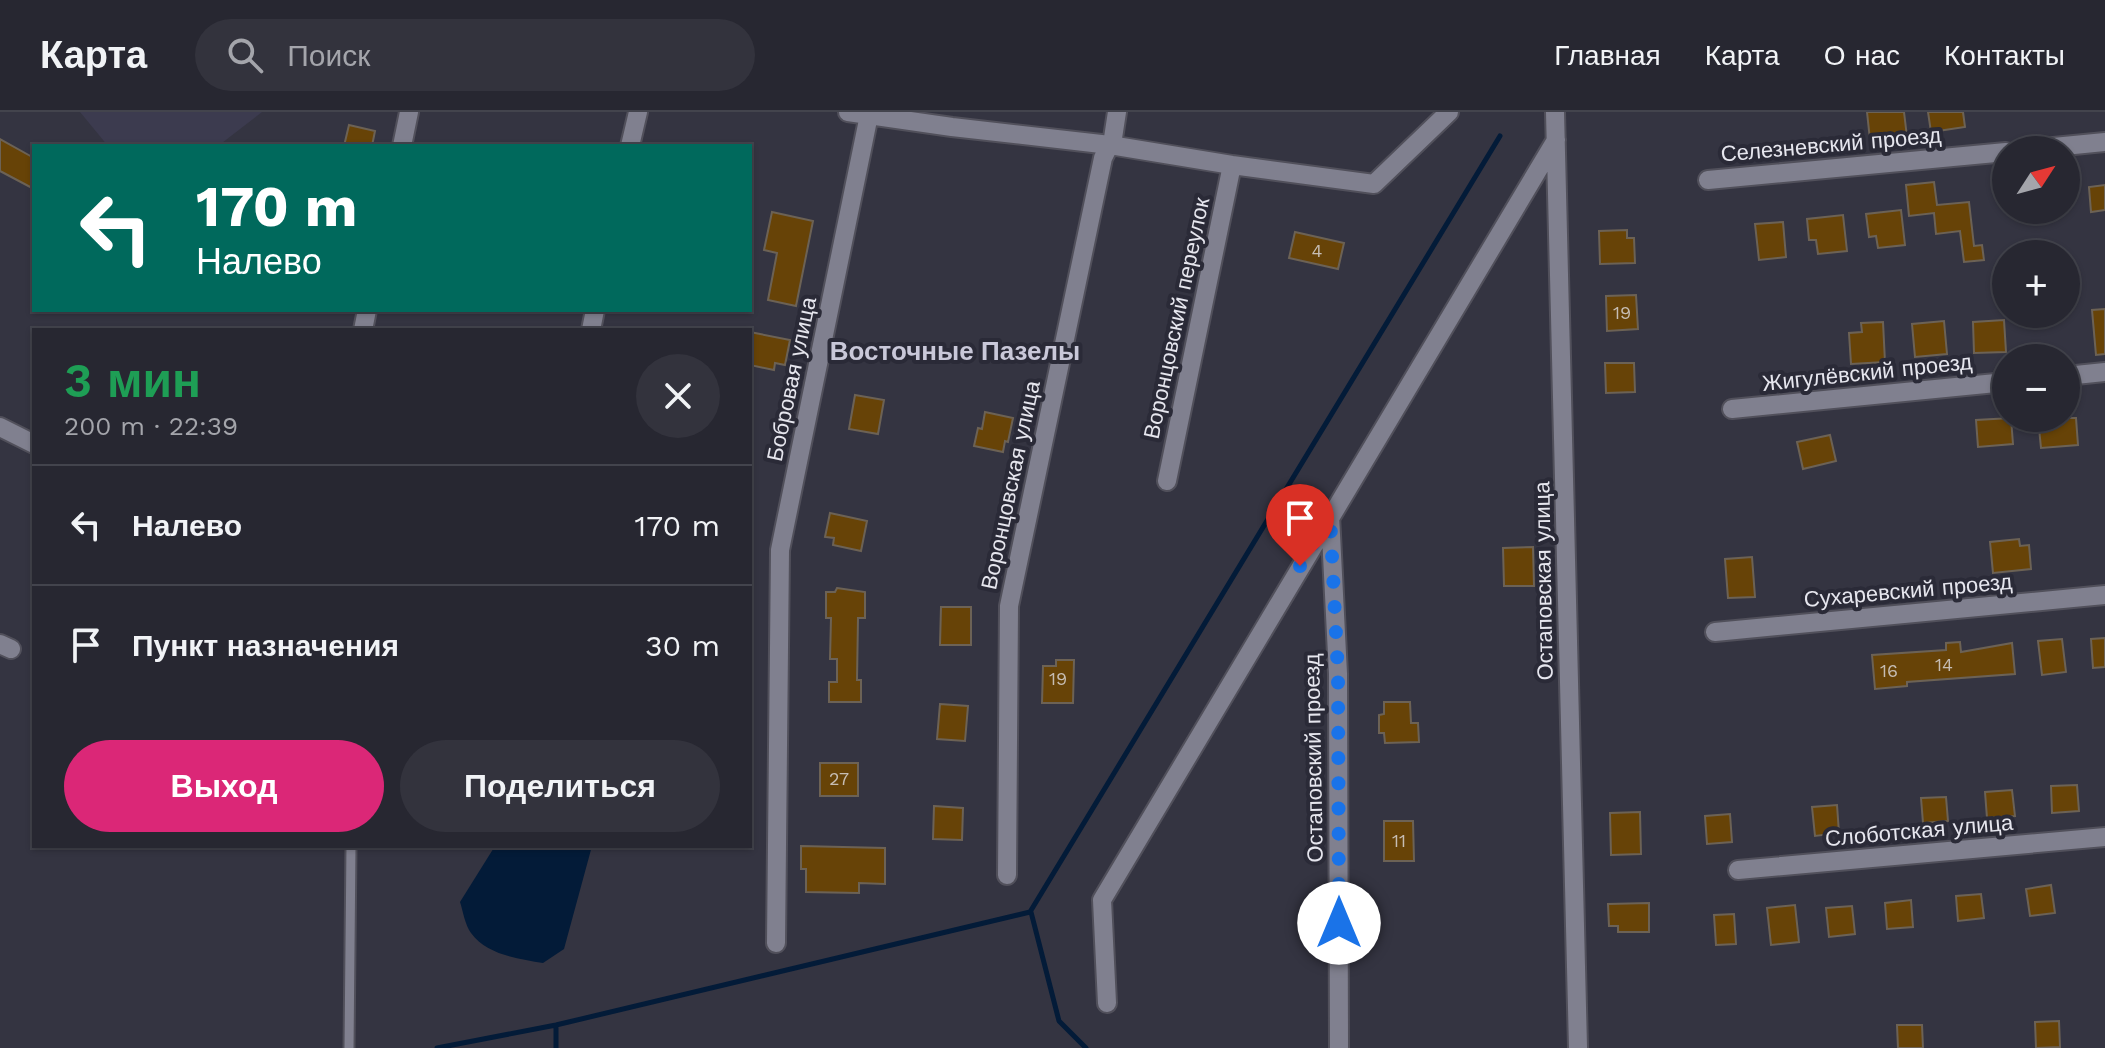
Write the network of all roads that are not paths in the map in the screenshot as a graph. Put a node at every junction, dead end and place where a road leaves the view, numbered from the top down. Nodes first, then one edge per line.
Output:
1 (409, 112) edge
2 (638, 112) edge
3 (848, 112) edge
4 (1117, 112) edge
5 (1449, 112) edge
6 (1555, 112) edge
7 (869, 115) junction
8 (953, 120) edge
9 (1556, 140) junction
10 (2105, 142) edge
11 (402, 144) edge
12 (630, 144) edge
13 (2080, 144) edge
14 (1110, 145) junction
15 (1992, 153) edge
16 (1232, 165) junction
17 (1708, 180) dead end
18 (2105, 372) edge
19 (2080, 375) edge
20 (1992, 383) edge
21 (1732, 409) dead end
22 (0, 427) edge
23 (32, 443) edge
24 (1167, 481) dead end
25 (1330, 515) junction
26 (2105, 595) edge
27 (1715, 632) dead end
28 (2105, 837) edge
29 (351, 848) edge
30 (1738, 870) dead end
31 (1007, 875) dead end
32 (776, 943) dead end
33 (1107, 1003) dead end
34 (349, 1048) edge
35 (1339, 1048) edge
36 (1578, 1048) edge

1 - 11 street
2 - 12 street
3 - 7 street
4 - 14 street, Воронцовская улица
5 - 16 street
6 - 9 street, Остаповская улица
7 - 8 street
7 - 32 street, Бобровая улица
8 - 14 street
9 - 25 street
9 - 36 street, Остаповская улица
10 - 13 street
14 - 16 street
14 - 31 street, Воронцовская улица
15 - 17 street, Селезневский проезд
16 - 24 street, Воронцовский переулок
18 - 19 street
20 - 21 street, Жигулёвский проезд
22 - 23 street
25 - 33 street
25 - 35 street, Остаповский проезд
26 - 27 street, Сухаревский проезд
28 - 30 street, Слоботская улица
29 - 34 lane

